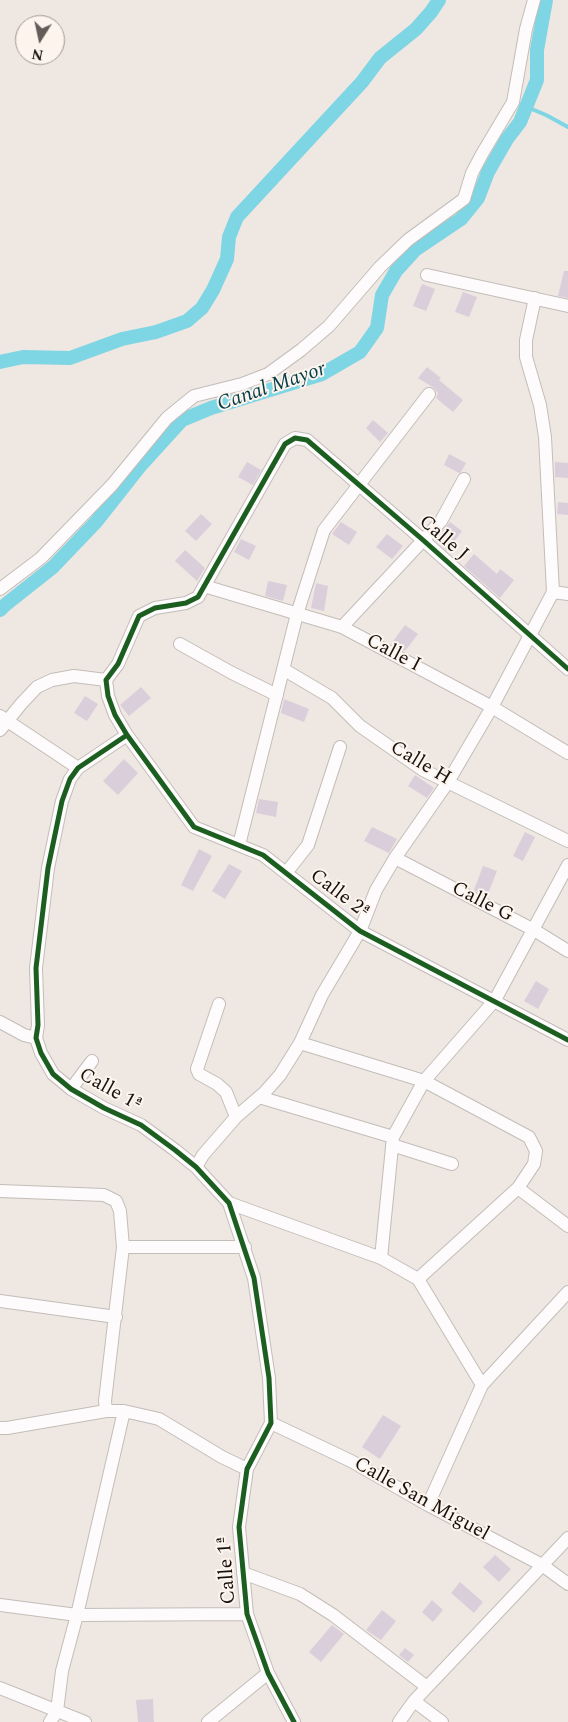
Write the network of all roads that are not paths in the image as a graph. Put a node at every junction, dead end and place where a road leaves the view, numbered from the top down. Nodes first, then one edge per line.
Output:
1 (534, 0) edge
2 (427, 275) dead end
3 (535, 298) junction
4 (568, 306) edge
5 (429, 394) dead end
6 (464, 479) dead end
7 (359, 486) junction
8 (423, 540) junction
9 (204, 586) junction
10 (0, 588) edge
11 (552, 592) junction
12 (568, 594) edge
13 (296, 614) junction
14 (342, 628) junction
15 (530, 635) junction
16 (180, 644) dead end
17 (283, 669) junction
18 (568, 669) edge
19 (106, 680) junction
20 (277, 694) junction
21 (492, 707) junction
22 (2, 723) edge
23 (126, 735) junction
24 (340, 747) dead end
25 (568, 753) edge
26 (78, 768) junction
27 (448, 782) junction
28 (568, 841) edge
29 (239, 845) junction
30 (395, 858) junction
31 (568, 865) edge
32 (286, 873) junction
33 (534, 930) junction
34 (360, 931) junction
35 (568, 951) edge
36 (495, 1000) junction
37 (219, 1004) dead end
38 (0, 1022) edge
39 (36, 1038) junction
40 (568, 1040) edge
41 (300, 1043) junction
42 (92, 1062) dead end
43 (424, 1081) junction
44 (71, 1090) junction
45 (259, 1098) junction
46 (236, 1117) junction
47 (393, 1141) junction
48 (452, 1164) dead end
49 (196, 1167) junction
50 (518, 1188) junction
51 (0, 1190) edge
52 (229, 1203) junction
53 (568, 1226) edge
54 (122, 1247) junction
55 (245, 1247) junction
56 (380, 1258) junction
57 (418, 1279) junction
58 (568, 1292) edge
59 (0, 1301) edge
60 (116, 1317) junction
61 (482, 1385) junction
62 (106, 1411) junction
63 (124, 1411) junction
64 (270, 1423) junction
65 (0, 1428) edge
66 (247, 1469) junction
67 (428, 1505) junction
68 (568, 1538) edge
69 (542, 1565) junction
70 (243, 1573) junction
71 (568, 1584) edge
72 (0, 1605) edge
73 (247, 1614) junction
74 (77, 1615) junction
75 (268, 1673) junction
76 (0, 1688) edge
77 (427, 1688) junction
78 (414, 1701) junction
79 (57, 1711) junction
80 (50, 1722) edge
81 (85, 1722) edge
82 (208, 1722) edge
83 (294, 1722) edge
84 (399, 1722) edge
85 (442, 1722) edge

1 - 10 street
2 - 3 street
3 - 4 street
3 - 11 street
5 - 7 street
6 - 8 street
7 - 8 street, Calle J
7 - 9 street, Calle J
7 - 13 street
8 - 14 street
8 - 15 street, Calle J
9 - 13 street, Calle I
9 - 19 street
11 - 12 street
11 - 15 street
13 - 14 street, Calle I
13 - 17 street
14 - 21 street, Calle I
15 - 18 street, Calle J
15 - 21 street
16 - 20 street
17 - 20 street
17 - 27 street, Calle H
19 - 22 street
19 - 23 street, Calle 2ª
20 - 29 street
21 - 25 street, Calle I
21 - 27 street
22 - 26 street
23 - 26 street, Calle 1ª
23 - 29 street, Calle 2ª
24 - 32 street
26 - 39 street, Calle 1ª
27 - 28 street, Calle H
27 - 30 street
29 - 32 street, Calle 2ª
30 - 33 street, Calle G
30 - 34 street
31 - 33 street
32 - 34 street, Calle 2ª
33 - 35 street, Calle G
33 - 36 street
34 - 36 street, Calle 2ª
34 - 41 street
36 - 40 street, Calle 2ª
36 - 43 street
37 - 46 street
38 - 39 street
39 - 44 street, Calle 1ª
41 - 43 street
41 - 45 street
42 - 44 street
43 - 47 street
43 - 50 street
44 - 49 street, Calle 1ª
45 - 46 street
45 - 47 street
46 - 49 street
47 - 48 street
47 - 56 street
49 - 52 street, Calle 1ª
50 - 53 street
50 - 57 street
51 - 54 street
52 - 55 street, Calle 1ª
52 - 56 street
54 - 55 street
54 - 60 street
55 - 64 street, Calle 1ª
56 - 57 street
57 - 61 street
58 - 61 street
59 - 60 street
60 - 62 street
61 - 67 street
62 - 63 street
62 - 65 street
63 - 66 street
63 - 74 street
64 - 66 street, Calle 1ª
64 - 67 street, Calle San Miguel
66 - 70 street, Calle 1ª
67 - 69 street, Calle San Miguel
68 - 69 street
69 - 71 street, Calle San Miguel
69 - 77 street
70 - 73 street, Calle 1ª
70 - 77 street
72 - 74 street
73 - 74 street
73 - 75 street, Calle 1ª
74 - 79 street
75 - 82 street
75 - 83 street, Calle 1ª
76 - 79 street
77 - 78 street
78 - 84 street
78 - 85 street
79 - 80 street
79 - 81 street

